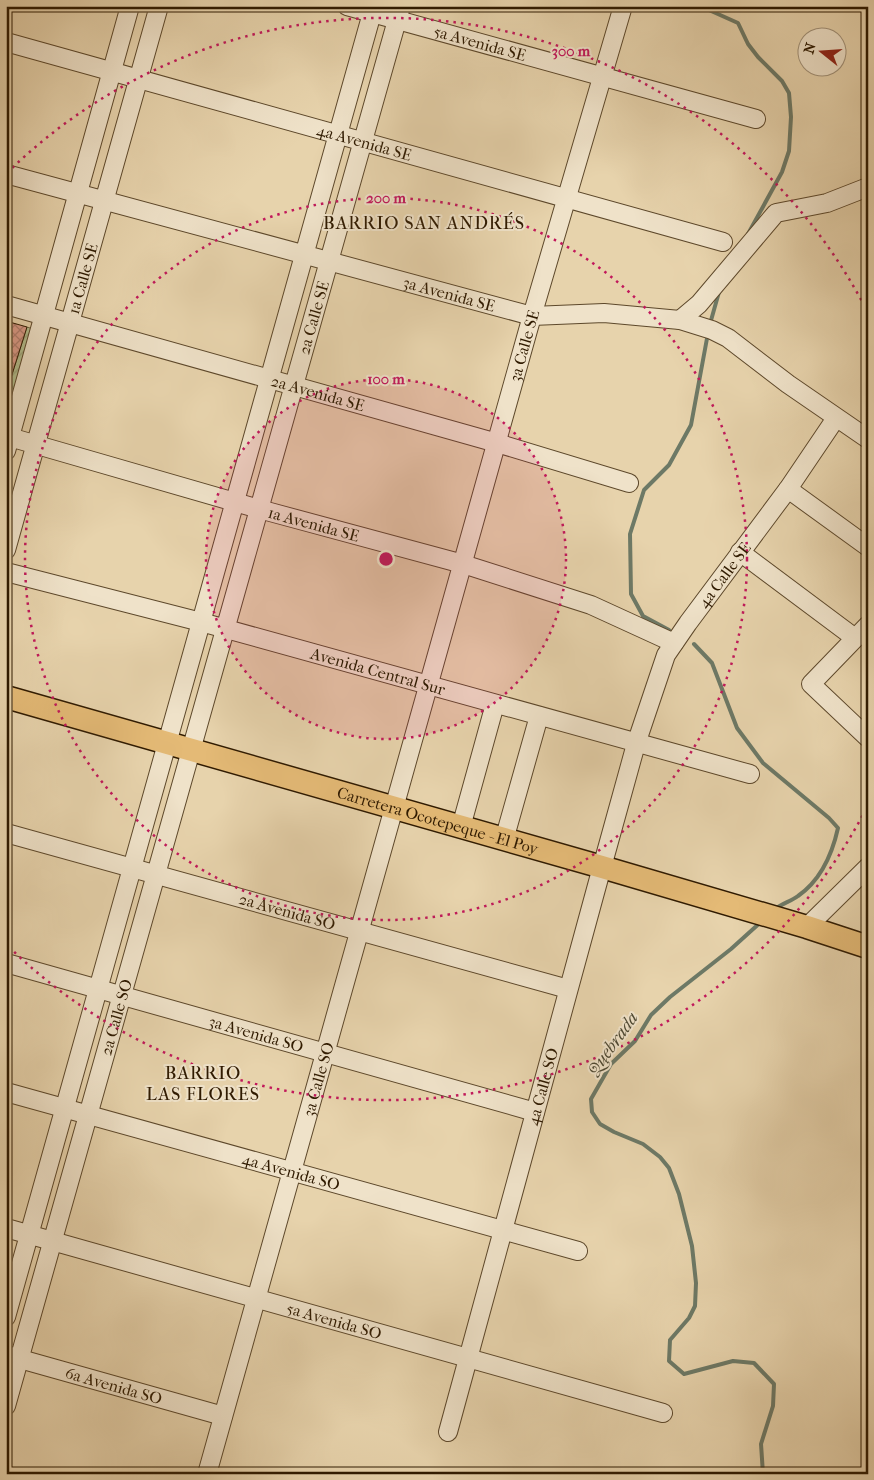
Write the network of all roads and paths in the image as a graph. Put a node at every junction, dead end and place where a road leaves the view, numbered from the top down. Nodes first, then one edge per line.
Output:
1 (130, 6) edge
2 (159, 6) edge
3 (347, 6) edge
4 (623, 6) edge
5 (373, 10) edge
6 (399, 13) edge
7 (6, 42) edge
8 (112, 72) junction
9 (602, 77) junction
10 (139, 79) junction
11 (756, 119) dead end
12 (338, 134) junction
13 (363, 142) junction
14 (6, 174) edge
15 (868, 187) edge
16 (78, 194) junction
17 (567, 198) junction
18 (105, 201) junction
19 (722, 242) dead end
20 (304, 255) junction
21 (329, 262) junction
22 (6, 305) edge
23 (44, 316) junction
24 (532, 316) junction
25 (680, 320) junction
26 (70, 323) junction
27 (269, 379) junction
28 (294, 386) junction
29 (836, 418) junction
30 (868, 438) edge
31 (8, 442) edge
32 (497, 443) junction
33 (36, 445) junction
34 (629, 483) dead end
35 (788, 489) junction
36 (235, 502) junction
37 (260, 509) junction
38 (868, 547) edge
39 (6, 550) edge
40 (740, 552) junction
41 (463, 564) junction
42 (6, 572) edge
43 (201, 622) junction
44 (868, 625) edge
45 (225, 629) junction
46 (855, 638) junction
47 (674, 644) junction
48 (428, 686) junction
49 (6, 697) edge
50 (495, 704) junction
51 (539, 716) junction
52 (868, 738) edge
53 (167, 743) junction
54 (636, 744) junction
55 (191, 750) junction
56 (750, 774) dead end
57 (394, 808) junction
58 (461, 827) junction
59 (6, 833) edge
60 (504, 840) junction
61 (868, 867) edge
62 (132, 868) junction
63 (602, 868) junction
64 (156, 874) junction
65 (797, 924) junction
66 (359, 931) junction
67 (868, 948) edge
68 (6, 963) edge
69 (98, 989) junction
70 (568, 989) junction
71 (122, 995) junction
72 (325, 1052) junction
73 (6, 1092) edge
74 (65, 1108) junction
75 (535, 1112) junction
76 (88, 1115) junction
77 (292, 1171) junction
78 (6, 1228) edge
79 (503, 1230) junction
80 (30, 1234) junction
81 (53, 1241) junction
82 (578, 1251) dead end
83 (256, 1298) junction
84 (6, 1317) edge
85 (13, 1356) edge
86 (468, 1358) junction
87 (6, 1406) edge
88 (663, 1413) dead end
89 (223, 1416) junction
90 (448, 1432) dead end
91 (207, 1474) edge

1 - 8 street, 1a Calle SE
2 - 10 street, 1a Calle SE
3 - 5 street, 5a Avenida SE
4 - 9 street, 3a Calle SE
5 - 6 street, 5a Avenida SE
5 - 12 street, 2a Calle SE
6 - 9 street, 5a Avenida SE
6 - 13 street, 2a Calle SE
7 - 8 street, 4a Avenida SE
8 - 10 street, 4a Avenida SE
8 - 16 street, 1a Calle SE
9 - 11 street, 5a Avenida SE
9 - 17 street, 3a Calle SE
10 - 12 street, 4a Avenida SE
10 - 18 street, 1a Calle SE
12 - 13 street, 4a Avenida SE
12 - 20 street, 2a Calle SE
13 - 17 street, 4a Avenida SE
13 - 21 street, 2a Calle SE
14 - 16 street, 3a Avenida SE
15 - 25 street
16 - 18 street, 3a Avenida SE
16 - 23 street, 1a Calle SE
17 - 19 street, 4a Avenida SE
17 - 24 street, 3a Calle SE
18 - 20 street, 3a Avenida SE
18 - 26 street, 1a Calle SE
20 - 21 street, 3a Avenida SE
20 - 27 street, 2a Calle SE
21 - 24 street, 3a Avenida SE
21 - 28 street, 2a Calle SE
22 - 23 street, 2a Avenida SE
23 - 26 street, 2a Avenida SE
23 - 31 street, 1a Calle SE
24 - 25 street, 3a Avenida SE
24 - 32 street, 3a Calle SE
25 - 29 street, 3a Avenida SE
26 - 27 street, 2a Avenida SE
26 - 33 street, 1a Calle SE
27 - 28 street, 2a Avenida SE
27 - 36 street, 2a Calle SE
28 - 32 street, 2a Avenida SE
28 - 37 street, 2a Calle SE
29 - 30 street, 3a Avenida SE
29 - 35 street, 4a Calle SE
31 - 33 street, 1a Avenida SE
32 - 34 street, 2a Avenida SE
32 - 41 street, 3a Calle SE
33 - 36 street, 1a Avenida SE
33 - 39 street, 1a Calle SE
35 - 38 street
35 - 40 street, 4a Calle SE
36 - 37 street, 1a Avenida SE
36 - 43 street, 2a Calle SE
37 - 41 street, 1a Avenida SE
37 - 45 street, 2a Calle SE
40 - 46 street
40 - 47 street, 4a Calle SE
41 - 47 street, 1a Avenida SE
41 - 48 street, 3a Calle SE
42 - 43 street, Avenida Central Sur
43 - 45 street, Avenida Central Sur
43 - 53 street, 2a Calle SO
44 - 46 street
45 - 48 street, Avenida Central Sur
45 - 55 street, 2a Calle SO
46 - 52 street
47 - 54 street, 4a Calle SE
48 - 50 street, Avenida Central Sur
48 - 57 street, 3a Calle SO
49 - 53 main road, Carretera Ocotepeque - El Poy
50 - 51 street, Avenida Central Sur
50 - 58 street
51 - 54 street, Avenida Central Sur
51 - 60 street
53 - 55 main road, Carretera Ocotepeque - El Poy
53 - 62 street, 2a Calle SO
54 - 56 street, Avenida Central Sur
54 - 63 street, 4a Calle SO
55 - 57 main road, Carretera Ocotepeque - El Poy
55 - 64 street, 2a Calle SO
57 - 58 main road, Carretera Ocotepeque - El Poy
57 - 66 street, 3a Calle SO
58 - 60 main road, Carretera Ocotepeque - El Poy
59 - 62 street, 2a Avenida SO
60 - 63 main road, Carretera Ocotepeque - El Poy
61 - 65 street
62 - 64 street, 2a Avenida SO
62 - 69 street, 2a Calle SO
63 - 65 main road, Carretera Ocotepeque - El Poy
63 - 70 street, 4a Calle SO
64 - 66 street, 2a Avenida SO
64 - 71 street, 2a Calle SO
65 - 67 main road, Carretera Ocotepeque - El Poy
66 - 70 street, 2a Avenida SO
66 - 72 street, 3a Calle SO
68 - 69 street, 3a Avenida SO
69 - 71 street, 3a Avenida SO
69 - 74 street, 2a Calle SO
70 - 75 street, 4a Calle SO
71 - 72 street, 3a Avenida SO
71 - 76 street, 2a Calle SO
72 - 75 street, 3a Avenida SO
72 - 77 street, 3a Calle SO
73 - 74 street, 4a Avenida SO
74 - 76 street, 4a Avenida SO
74 - 80 street, 2a Calle SO
75 - 79 street, 4a Calle SO
76 - 77 street, 4a Avenida SO
76 - 81 street, 2a Calle SO
77 - 79 street, 4a Avenida SO
77 - 83 street, 3a Calle SO
78 - 80 street, 5a Avenida SO
79 - 82 street, 4a Avenida SO
79 - 86 street, 4a Calle SO
80 - 81 street, 5a Avenida SO
80 - 84 street, 2a Calle SO
81 - 83 street, 5a Avenida SO
81 - 85 street, 2a Calle SO
83 - 86 street, 5a Avenida SO
83 - 89 street, 3a Calle SO
85 - 87 street, 2a Calle SO
85 - 89 street, 6a Avenida SO
86 - 88 street, 5a Avenida SO
86 - 90 street, 4a Calle SO
89 - 91 street, 3a Calle SO

